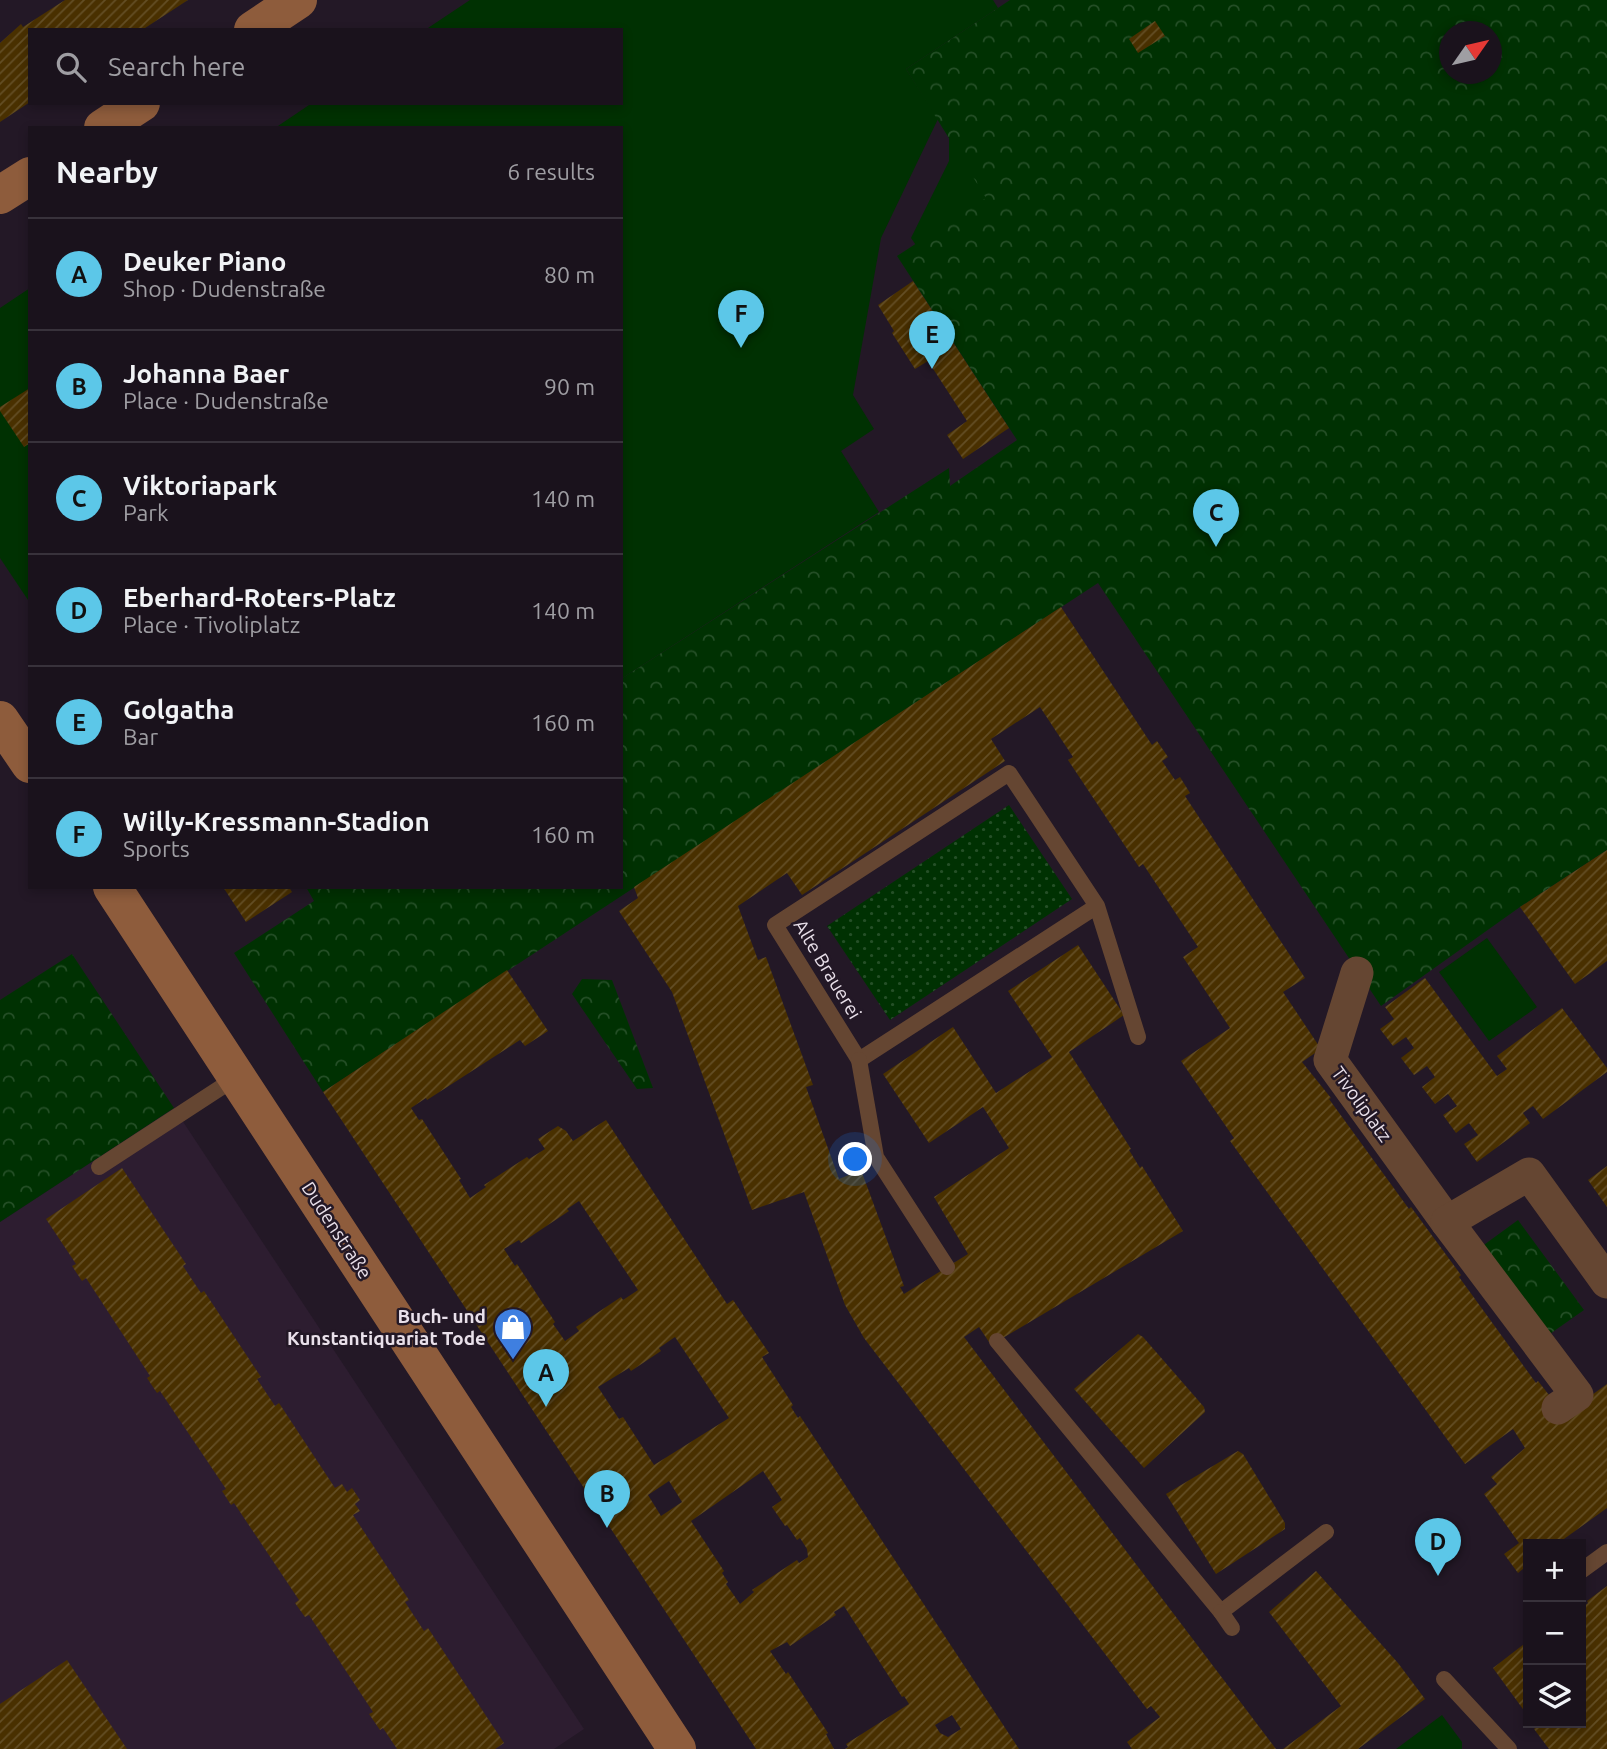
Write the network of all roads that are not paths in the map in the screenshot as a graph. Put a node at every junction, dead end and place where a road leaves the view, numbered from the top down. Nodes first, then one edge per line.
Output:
1 (298, 0) edge
2 (256, 28) edge
3 (138, 105) edge
4 (106, 126) edge
5 (28, 177) edge
6 (0, 195) edge
7 (0, 720) edge
8 (28, 761) edge
9 (113, 889) edge
10 (1097, 906) junction
11 (1357, 973) dead end
12 (1138, 1037) dead end
13 (859, 1059) junction
14 (237, 1077) junction
15 (99, 1167) dead end
16 (1447, 1222) junction
17 (947, 1267) dead end
18 (1607, 1282) edge
19 (997, 1341) dead end
20 (1558, 1408) dead end
21 (1326, 1532) dead end
22 (1607, 1552) edge
23 (1586, 1568) edge
24 (1220, 1612) junction
25 (1233, 1628) dead end
26 (1444, 1679) dead end
27 (677, 1749) edge
28 (1508, 1749) edge

1 - 2 main road
3 - 4 main road
5 - 6 main road
7 - 8 main road
9 - 14 main road, Dudenstraße
10 - 12 lane, Alte Brauerei
10 - 13 lane
10 - 13 lane, Alte Brauerei
11 - 16 street, Tivoliplatz
13 - 17 lane
14 - 15 lane
14 - 27 main road, Dudenstraße
16 - 18 street
16 - 20 street, Tivoliplatz
19 - 24 lane
21 - 24 lane
22 - 23 lane
24 - 25 lane
26 - 28 lane

